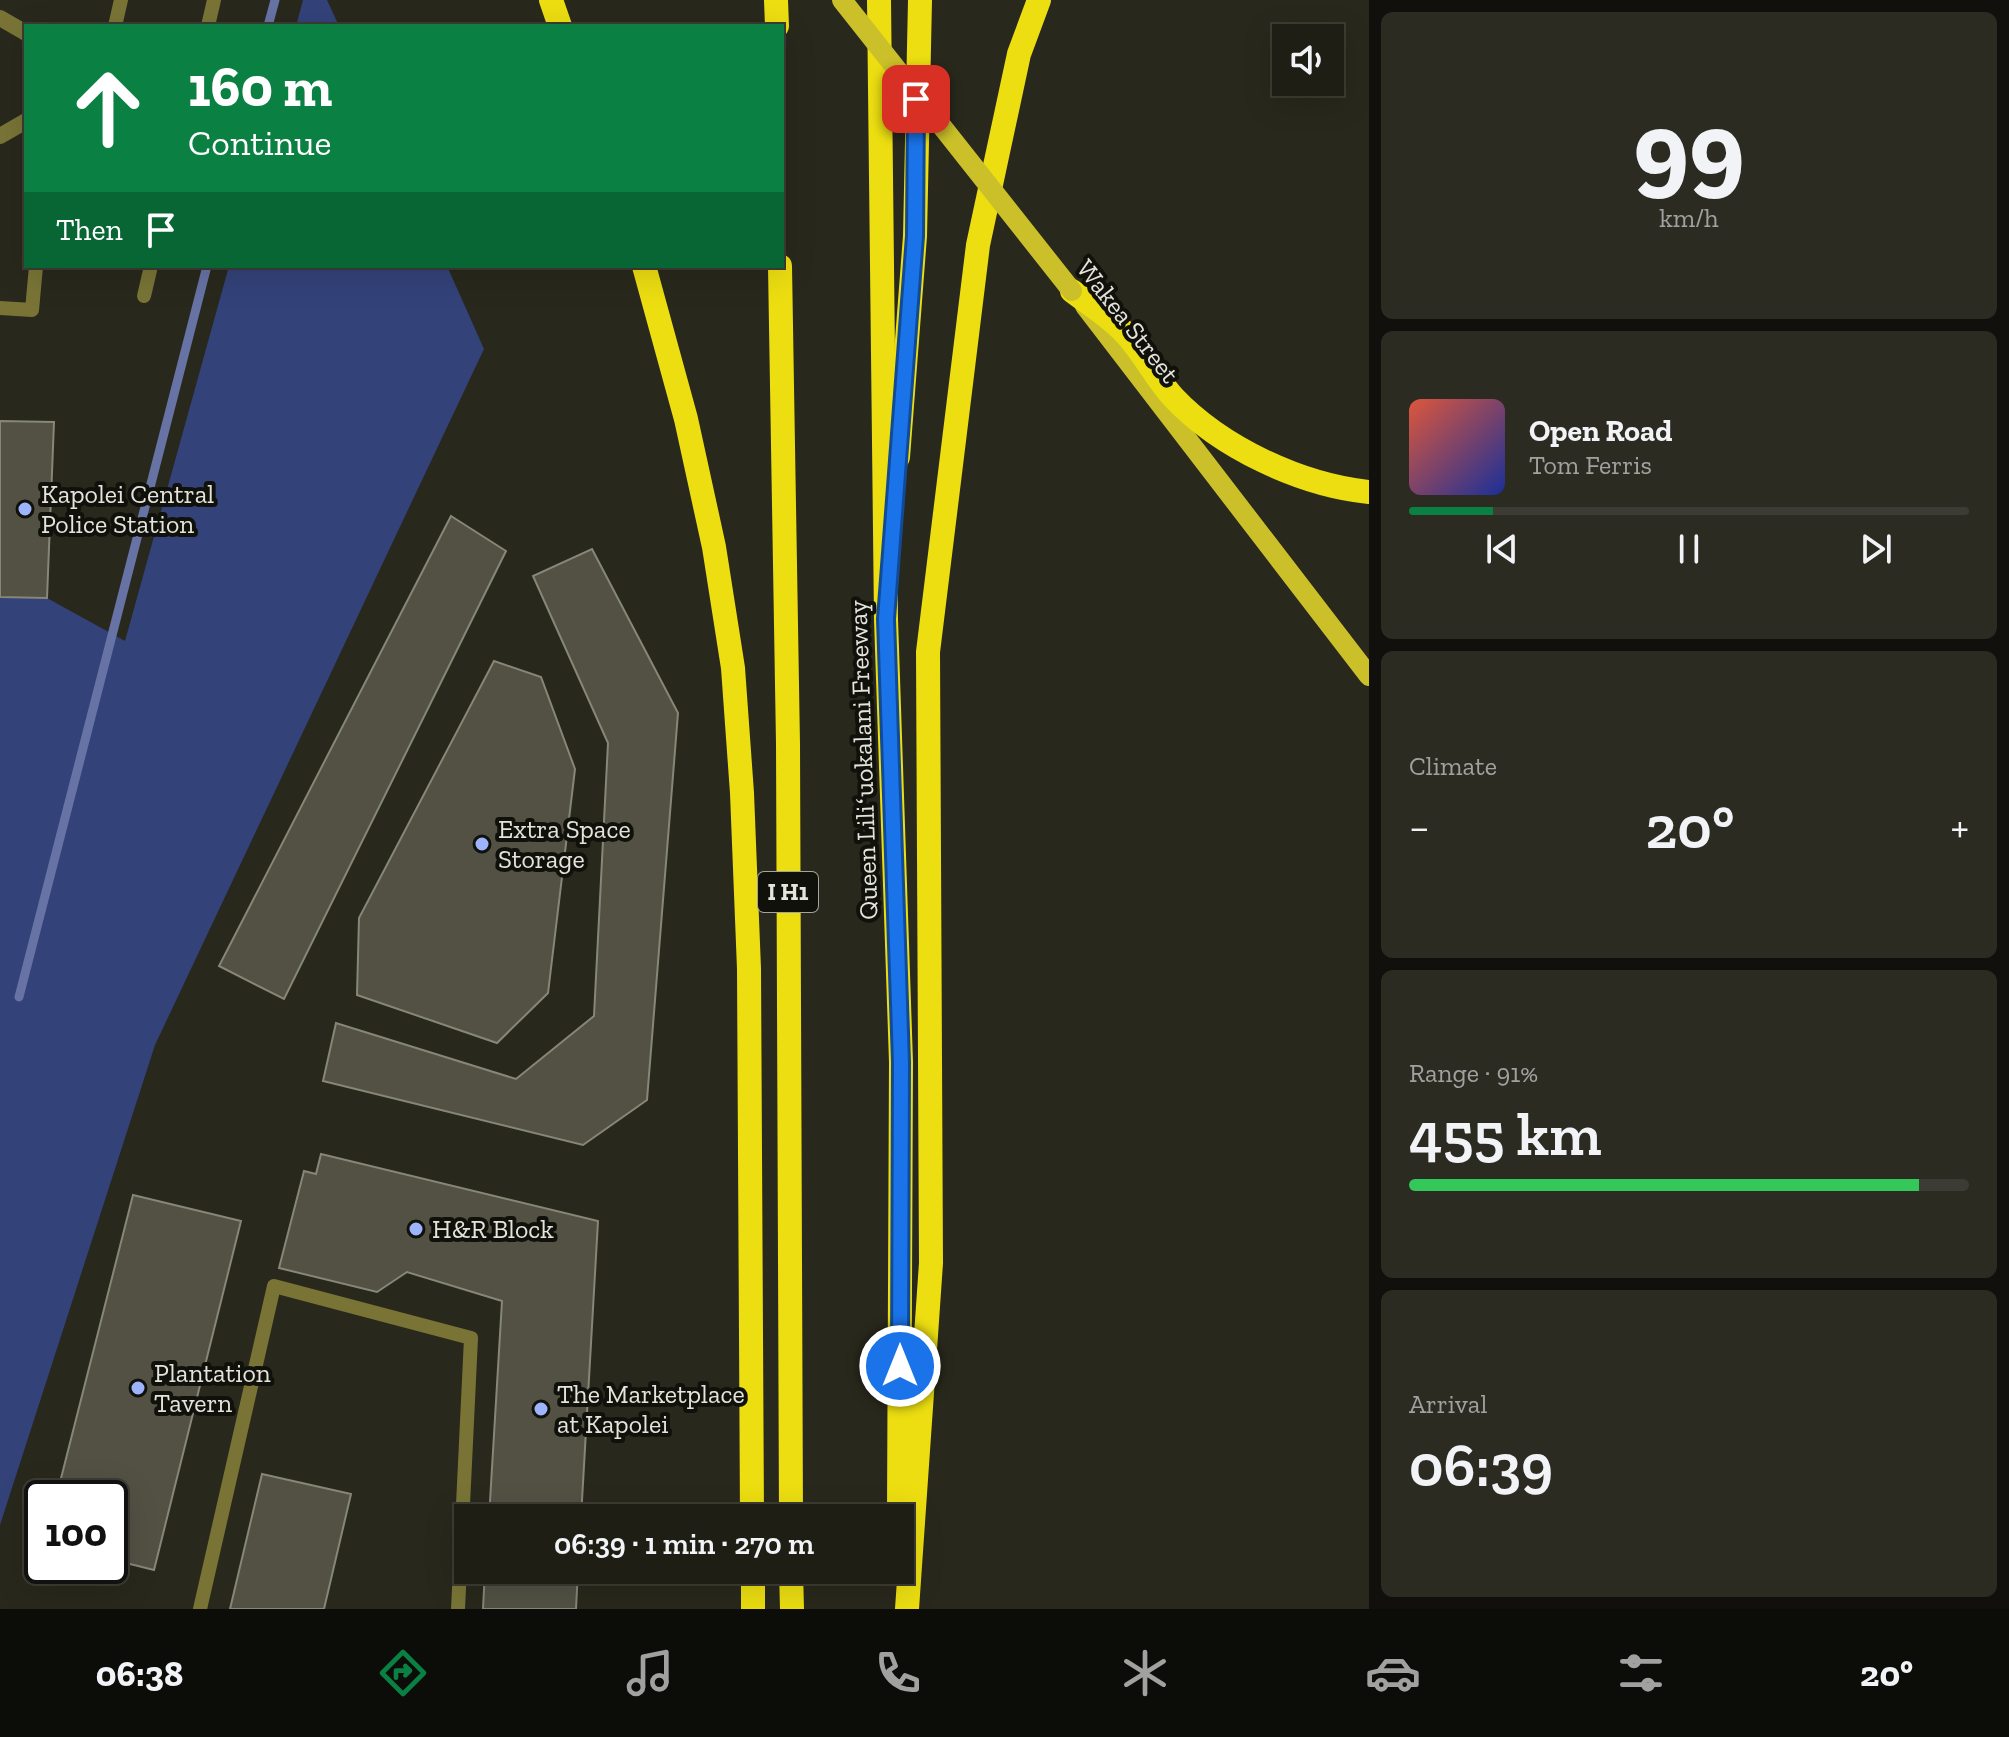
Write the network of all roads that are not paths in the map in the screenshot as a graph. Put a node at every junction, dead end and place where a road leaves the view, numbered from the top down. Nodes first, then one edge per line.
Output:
1 (121, 0) edge
2 (214, 0) edge
3 (551, 0) edge
4 (776, 0) edge
5 (842, 0) edge
6 (879, 0) edge
7 (920, 0) edge
8 (1039, 0) edge
9 (0, 18) edge
10 (115, 24) edge
11 (208, 24) edge
12 (559, 24) edge
13 (777, 24) edge
14 (24, 32) edge
15 (24, 127) edge
16 (0, 136) edge
17 (36, 268) edge
18 (151, 268) edge
19 (645, 268) edge
20 (780, 268) edge
21 (1072, 291) junction
22 (144, 296) dead end
23 (0, 308) edge
24 (1369, 492) edge
25 (886, 619) junction
26 (1369, 676) edge
27 (752, 1504) edge
28 (791, 1504) edge
29 (899, 1504) edge
30 (753, 1584) edge
31 (791, 1584) edge
32 (899, 1584) edge
33 (200, 1609) edge
34 (458, 1609) edge
35 (753, 1609) edge
36 (792, 1609) edge
37 (899, 1609) edge
38 (907, 1609) edge

1 - 10 lane
2 - 11 lane
3 - 12 highway
4 - 13 highway
5 - 21 main road, Wakea Street, bridge
6 - 25 highway, Queen Liliʻuokalani Freeway
7 - 25 highway
8 - 38 highway
9 - 14 street
15 - 16 street
17 - 23 lane
18 - 22 lane
19 - 27 highway
20 - 28 highway, I H1
21 - 24 highway
21 - 26 main road, Wakea Street
25 - 29 highway, Queen Liliʻuokalani Freeway
30 - 35 highway
31 - 36 highway
32 - 37 highway
33 - 34 lane

